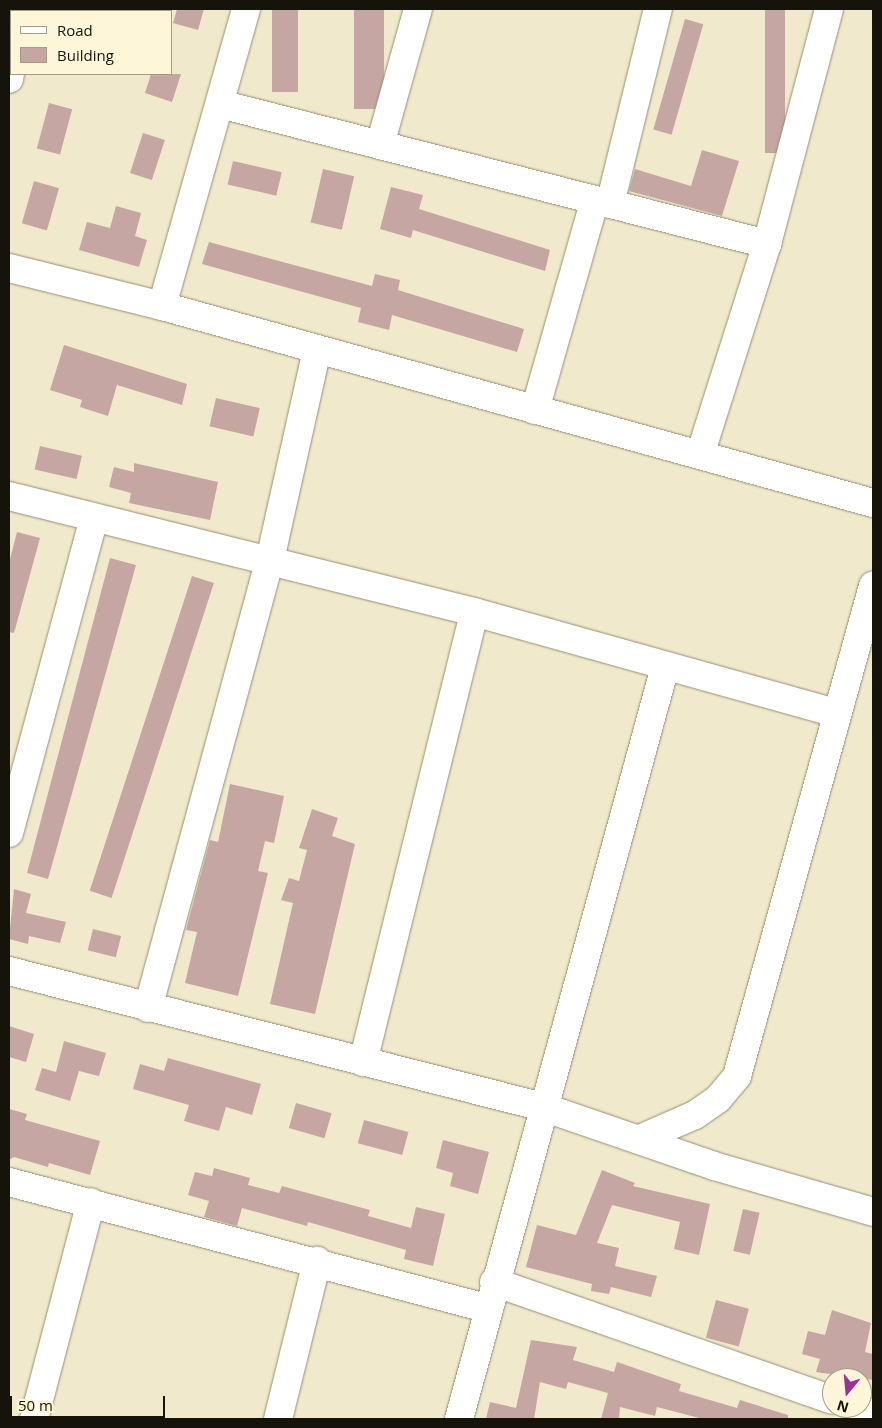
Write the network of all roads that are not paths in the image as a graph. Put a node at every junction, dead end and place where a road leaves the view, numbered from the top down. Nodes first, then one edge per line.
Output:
1 (246, 9) edge
2 (418, 9) edge
3 (658, 9) edge
4 (829, 9) edge
5 (220, 104) junction
6 (380, 144) junction
7 (603, 202) junction
8 (768, 244) junction
9 (9, 268) edge
10 (162, 306) junction
11 (318, 350) junction
12 (535, 410) junction
13 (700, 455) junction
14 (9, 496) edge
15 (873, 503) edge
16 (94, 518) junction
17 (270, 560) junction
18 (873, 586) edge
19 (474, 612) junction
20 (665, 667) junction
21 (836, 713) junction
22 (9, 833) edge
23 (9, 970) edge
24 (148, 1008) junction
25 (363, 1062) junction
26 (543, 1107) junction
27 (642, 1138) junction
28 (9, 1182) edge
29 (91, 1202) junction
30 (873, 1212) edge
31 (317, 1261) junction
32 (494, 1282) junction
33 (486, 1308) junction
34 (822, 1397) edge
35 (34, 1419) edge
36 (278, 1419) edge
37 (459, 1419) edge

1 - 5 street
2 - 6 street
3 - 7 street
4 - 8 street
5 - 6 street
5 - 10 street
6 - 7 street
7 - 8 street
7 - 12 street
8 - 13 street
9 - 10 street
10 - 11 street
11 - 12 street
11 - 17 street
12 - 13 street
13 - 15 street
14 - 16 street
16 - 17 street
16 - 22 street
17 - 19 street
17 - 24 street
18 - 21 street
19 - 20 street
19 - 25 street
20 - 21 street
20 - 26 street
21 - 27 street
23 - 24 street
24 - 25 street
25 - 26 street
26 - 27 street
26 - 32 street
27 - 30 street
28 - 29 street
29 - 31 street
29 - 35 street
31 - 33 street
31 - 36 street
32 - 33 street
32 - 34 street
33 - 37 street

